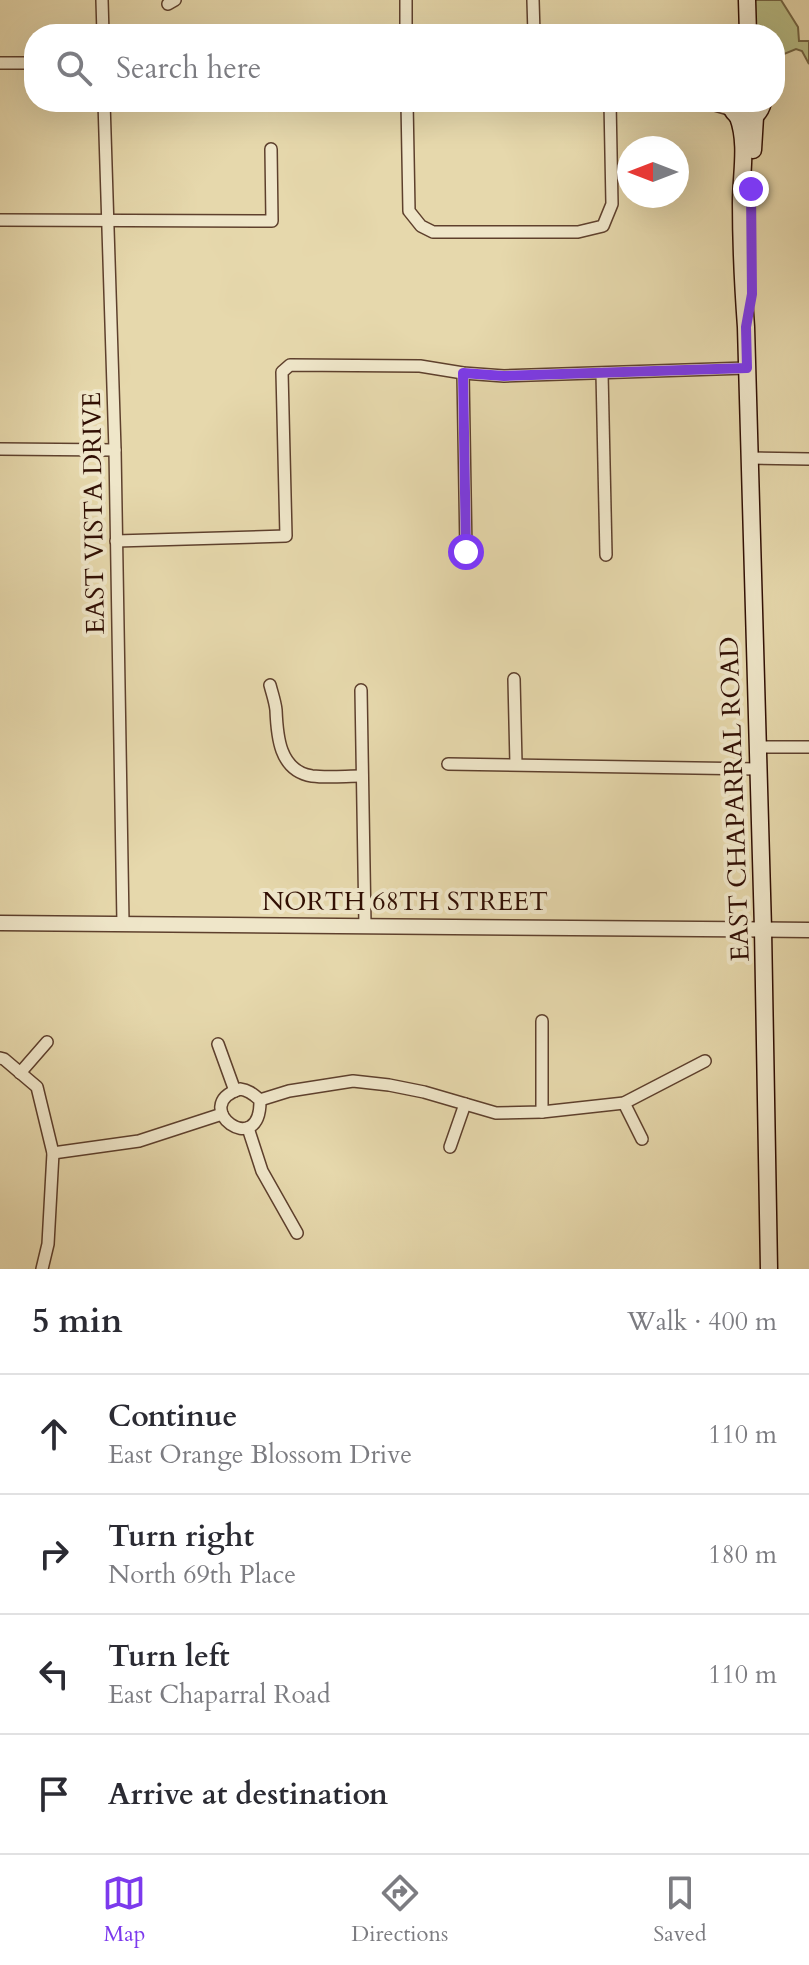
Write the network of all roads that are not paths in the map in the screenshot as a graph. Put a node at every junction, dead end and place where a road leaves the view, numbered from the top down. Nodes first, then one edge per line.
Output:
1 (102, 0) edge
2 (406, 0) edge
3 (533, 0) edge
4 (736, 0) edge
5 (747, 0) edge
6 (103, 24) edge
7 (406, 24) edge
8 (534, 24) edge
9 (736, 24) edge
10 (748, 24) edge
11 (0, 63) edge
12 (24, 63) edge
13 (104, 112) edge
14 (407, 112) edge
15 (610, 112) edge
16 (743, 112) edge
17 (271, 149) dead end
18 (0, 220) edge
19 (107, 221) junction
20 (747, 368) junction
21 (463, 373) junction
22 (602, 373) junction
23 (0, 449) edge
24 (115, 450) junction
25 (749, 458) junction
26 (809, 459) edge
27 (116, 541) junction
28 (466, 552) dead end
29 (606, 555) dead end
30 (514, 679) dead end
31 (270, 685) dead end
32 (361, 690) dead end
33 (757, 747) junction
34 (809, 747) edge
35 (448, 764) dead end
36 (516, 764) junction
37 (757, 769) junction
38 (362, 776) junction
39 (0, 923) edge
40 (123, 923) junction
41 (365, 925) junction
42 (763, 929) junction
43 (809, 930) edge
44 (542, 1021) dead end
45 (47, 1042) dead end
46 (218, 1044) dead end
47 (0, 1058) edge
48 (705, 1061) dead end
49 (20, 1073) junction
50 (235, 1091) junction
51 (260, 1100) junction
52 (624, 1103) junction
53 (465, 1104) junction
54 (542, 1112) junction
55 (222, 1114) junction
56 (248, 1128) junction
57 (642, 1139) dead end
58 (450, 1147) dead end
59 (53, 1153) junction
60 (297, 1233) dead end
61 (42, 1269) edge
62 (769, 1269) edge

1 - 6 street
2 - 7 street
3 - 8 street
4 - 9 main road
5 - 10 main road
11 - 12 street
13 - 19 street, EAST VISTA DRIVE
14 - 15 street
16 - 20 main road, EAST CHAPARRAL ROAD
17 - 19 street
18 - 19 street
19 - 24 street, EAST VISTA DRIVE
20 - 22 street
20 - 25 main road, EAST CHAPARRAL ROAD
21 - 22 street
21 - 27 street
21 - 28 street
22 - 29 street
23 - 24 street
24 - 27 street, EAST VISTA DRIVE
25 - 26 street
25 - 33 main road, EAST CHAPARRAL ROAD
27 - 40 street, EAST VISTA DRIVE
30 - 36 street
31 - 38 street
32 - 38 street
33 - 34 street
33 - 37 main road, EAST CHAPARRAL ROAD
35 - 36 street
36 - 37 street
37 - 42 main road, EAST CHAPARRAL ROAD
38 - 41 street
39 - 40 street, NORTH 68TH STREET
40 - 41 street, NORTH 68TH STREET
41 - 42 street, NORTH 68TH STREET
42 - 43 street, NORTH 68TH STREET
42 - 62 main road, EAST CHAPARRAL ROAD
44 - 54 street
45 - 49 street
46 - 50 street
47 - 49 street
48 - 52 street
49 - 59 street
50 - 51 street
50 - 55 street
51 - 53 street
51 - 56 street
52 - 54 street
52 - 57 street
53 - 54 street
53 - 58 street
55 - 56 street
55 - 59 street
56 - 60 street
59 - 61 street

